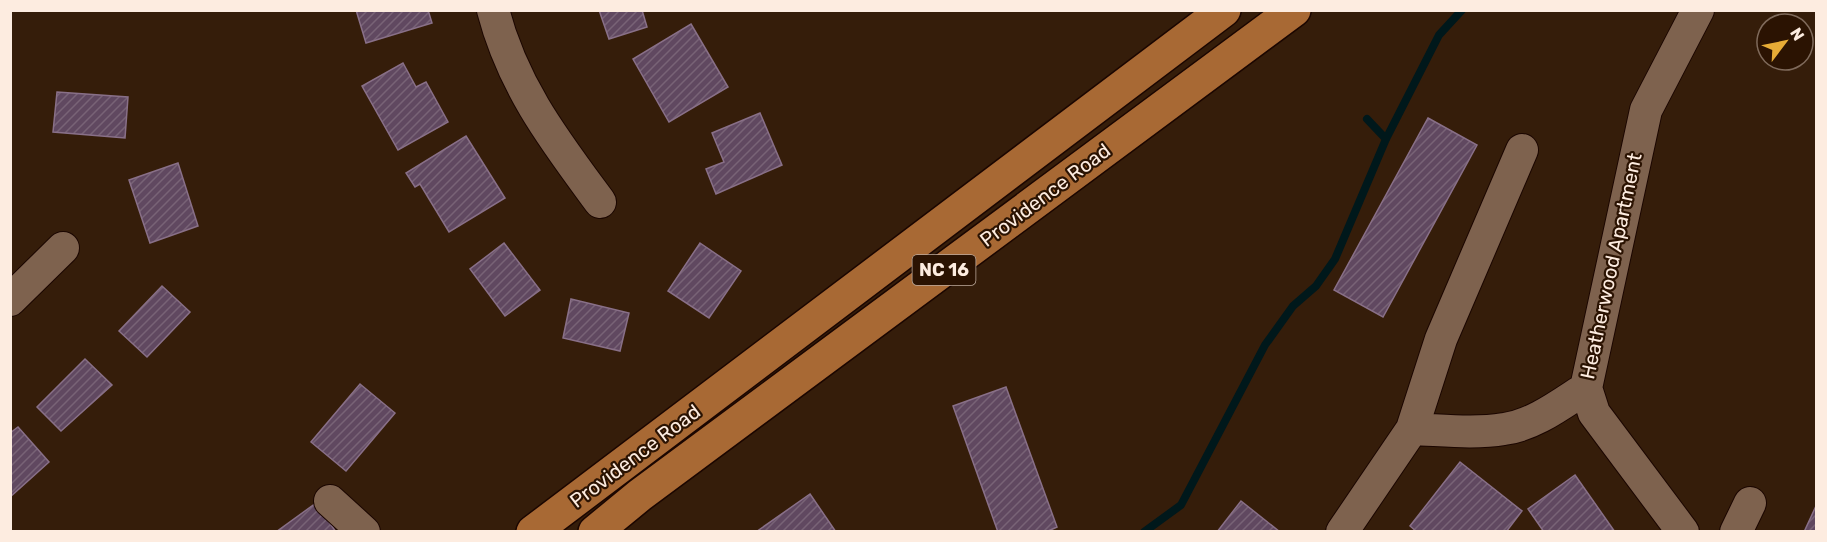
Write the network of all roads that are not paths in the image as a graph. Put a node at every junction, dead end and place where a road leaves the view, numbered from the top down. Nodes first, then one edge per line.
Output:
1 (493, 10) edge
2 (1224, 10) edge
3 (1294, 10) edge
4 (1698, 10) edge
5 (1522, 150) dead end
6 (600, 202) dead end
7 (63, 248) dead end
8 (10, 300) edge
9 (1586, 388) junction
10 (1412, 429) junction
11 (330, 501) dead end
12 (1750, 503) dead end
13 (364, 531) edge
14 (533, 531) edge
15 (595, 531) edge
16 (1342, 531) edge
17 (1683, 531) edge
18 (1736, 531) edge

1 - 6 street
2 - 14 main road, Providence Road / NC 16
3 - 15 main road, Providence Road / NC 16
4 - 9 street, Heatherwood Apartment
5 - 10 street
7 - 8 street
9 - 10 street, Heatherwood Apartment
9 - 17 street
10 - 16 street
11 - 13 street
12 - 18 street

